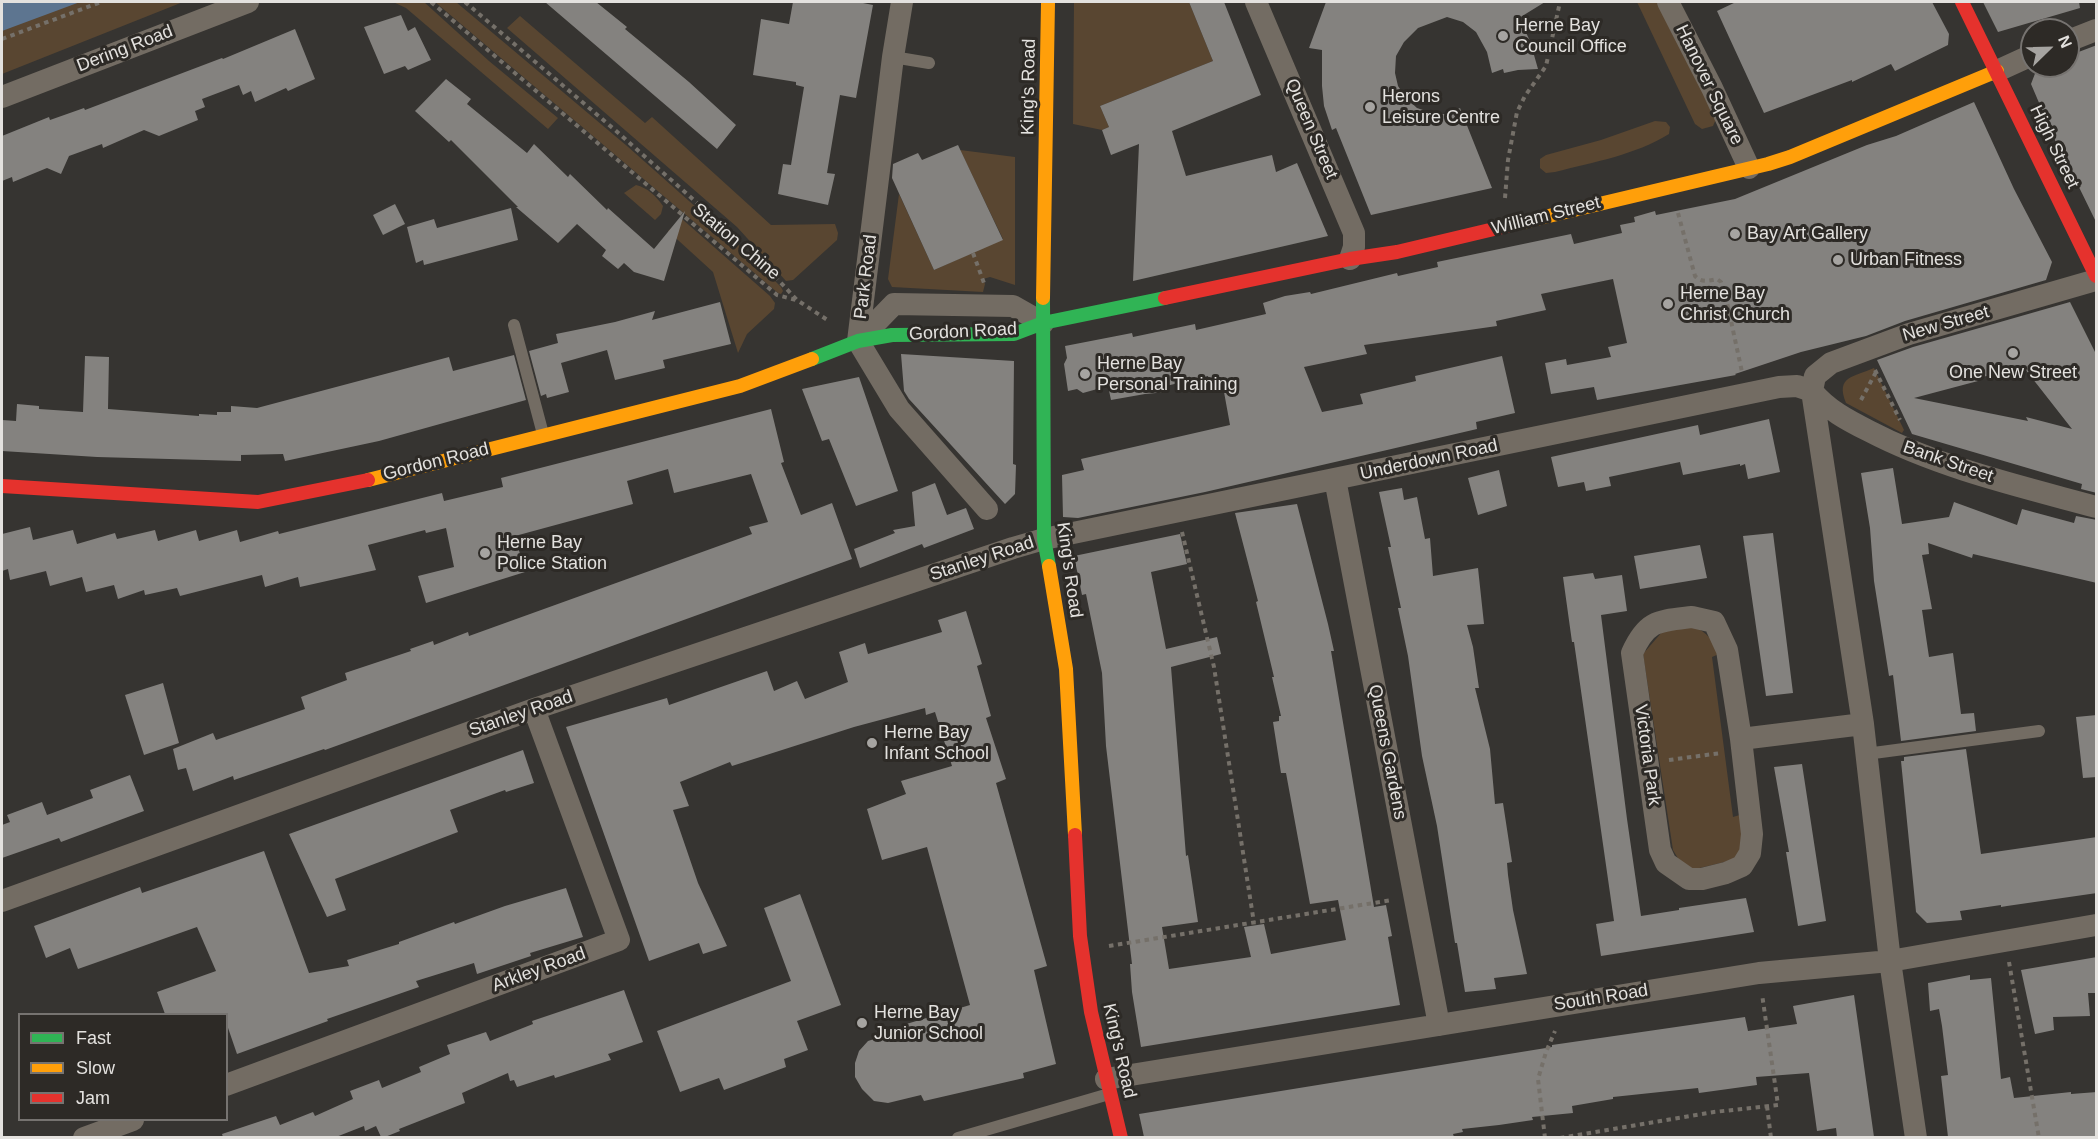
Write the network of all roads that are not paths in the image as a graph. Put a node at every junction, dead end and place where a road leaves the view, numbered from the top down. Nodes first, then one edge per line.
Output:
1 (248, 2) edge
2 (902, 2) edge
3 (1048, 2) edge
4 (1256, 2) edge
5 (1668, 2) edge
6 (1962, 2) edge
7 (2097, 30) edge
8 (2080, 36) edge
9 (893, 57) junction
10 (2020, 60) edge
11 (929, 63) dead end
12 (1997, 71) junction
13 (2, 97) edge
14 (1749, 168) junction
15 (1350, 259) junction
16 (2097, 278) edge
17 (1043, 323) junction
18 (514, 325) dead end
19 (858, 340) junction
20 (1812, 391) junction
21 (543, 436) junction
22 (1335, 479) junction
23 (2, 486) edge
24 (2097, 507) edge
25 (987, 509) dead end
26 (1044, 539) junction
27 (534, 709) junction
28 (1863, 724) junction
29 (2039, 731) dead end
30 (1742, 744) junction
31 (1866, 754) junction
32 (2, 901) edge
33 (2097, 925) edge
34 (1890, 961) junction
35 (1439, 1025) junction
36 (228, 1084) edge
37 (1108, 1086) junction
38 (128, 1121) edge
39 (84, 1137) edge
40 (958, 1137) edge
41 (1121, 1137) edge
42 (1916, 1137) edge

1 - 13 street, Dering Road
2 - 9 street, Park Road
3 - 17 street, King's Road
4 - 15 street, Queen Street
5 - 14 street, Hanover Square
6 - 12 street, High Street
7 - 8 street
9 - 11 lane
9 - 19 street, Park Road
10 - 12 street, William Street
12 - 14 street, William Street
12 - 16 street, High Street
14 - 15 street, William Street
15 - 17 street, William Street
16 - 20 street, New Street
17 - 19 street, Gordon Road
17 - 19 street, Gordon Road
17 - 26 street, King's Road
18 - 21 lane
19 - 21 street, Gordon Road
19 - 25 street, Park Road
20 - 22 street, Underdown Road
20 - 24 street, Bank Street
20 - 28 street
21 - 23 street, Gordon Road
22 - 26 street, Underdown Road
22 - 35 street, Queens Gardens
26 - 27 street, Stanley Road
26 - 37 street, King's Road
27 - 32 street, Stanley Road
27 - 36 street, Arkley Road
28 - 30 street
28 - 31 street
29 - 31 lane
30 - 30 street, Victoria Park
31 - 34 street
33 - 34 street, South Road
34 - 35 street, South Road
34 - 42 street
35 - 37 street, South Road
37 - 40 lane
37 - 41 street, King's Road
38 - 39 street

